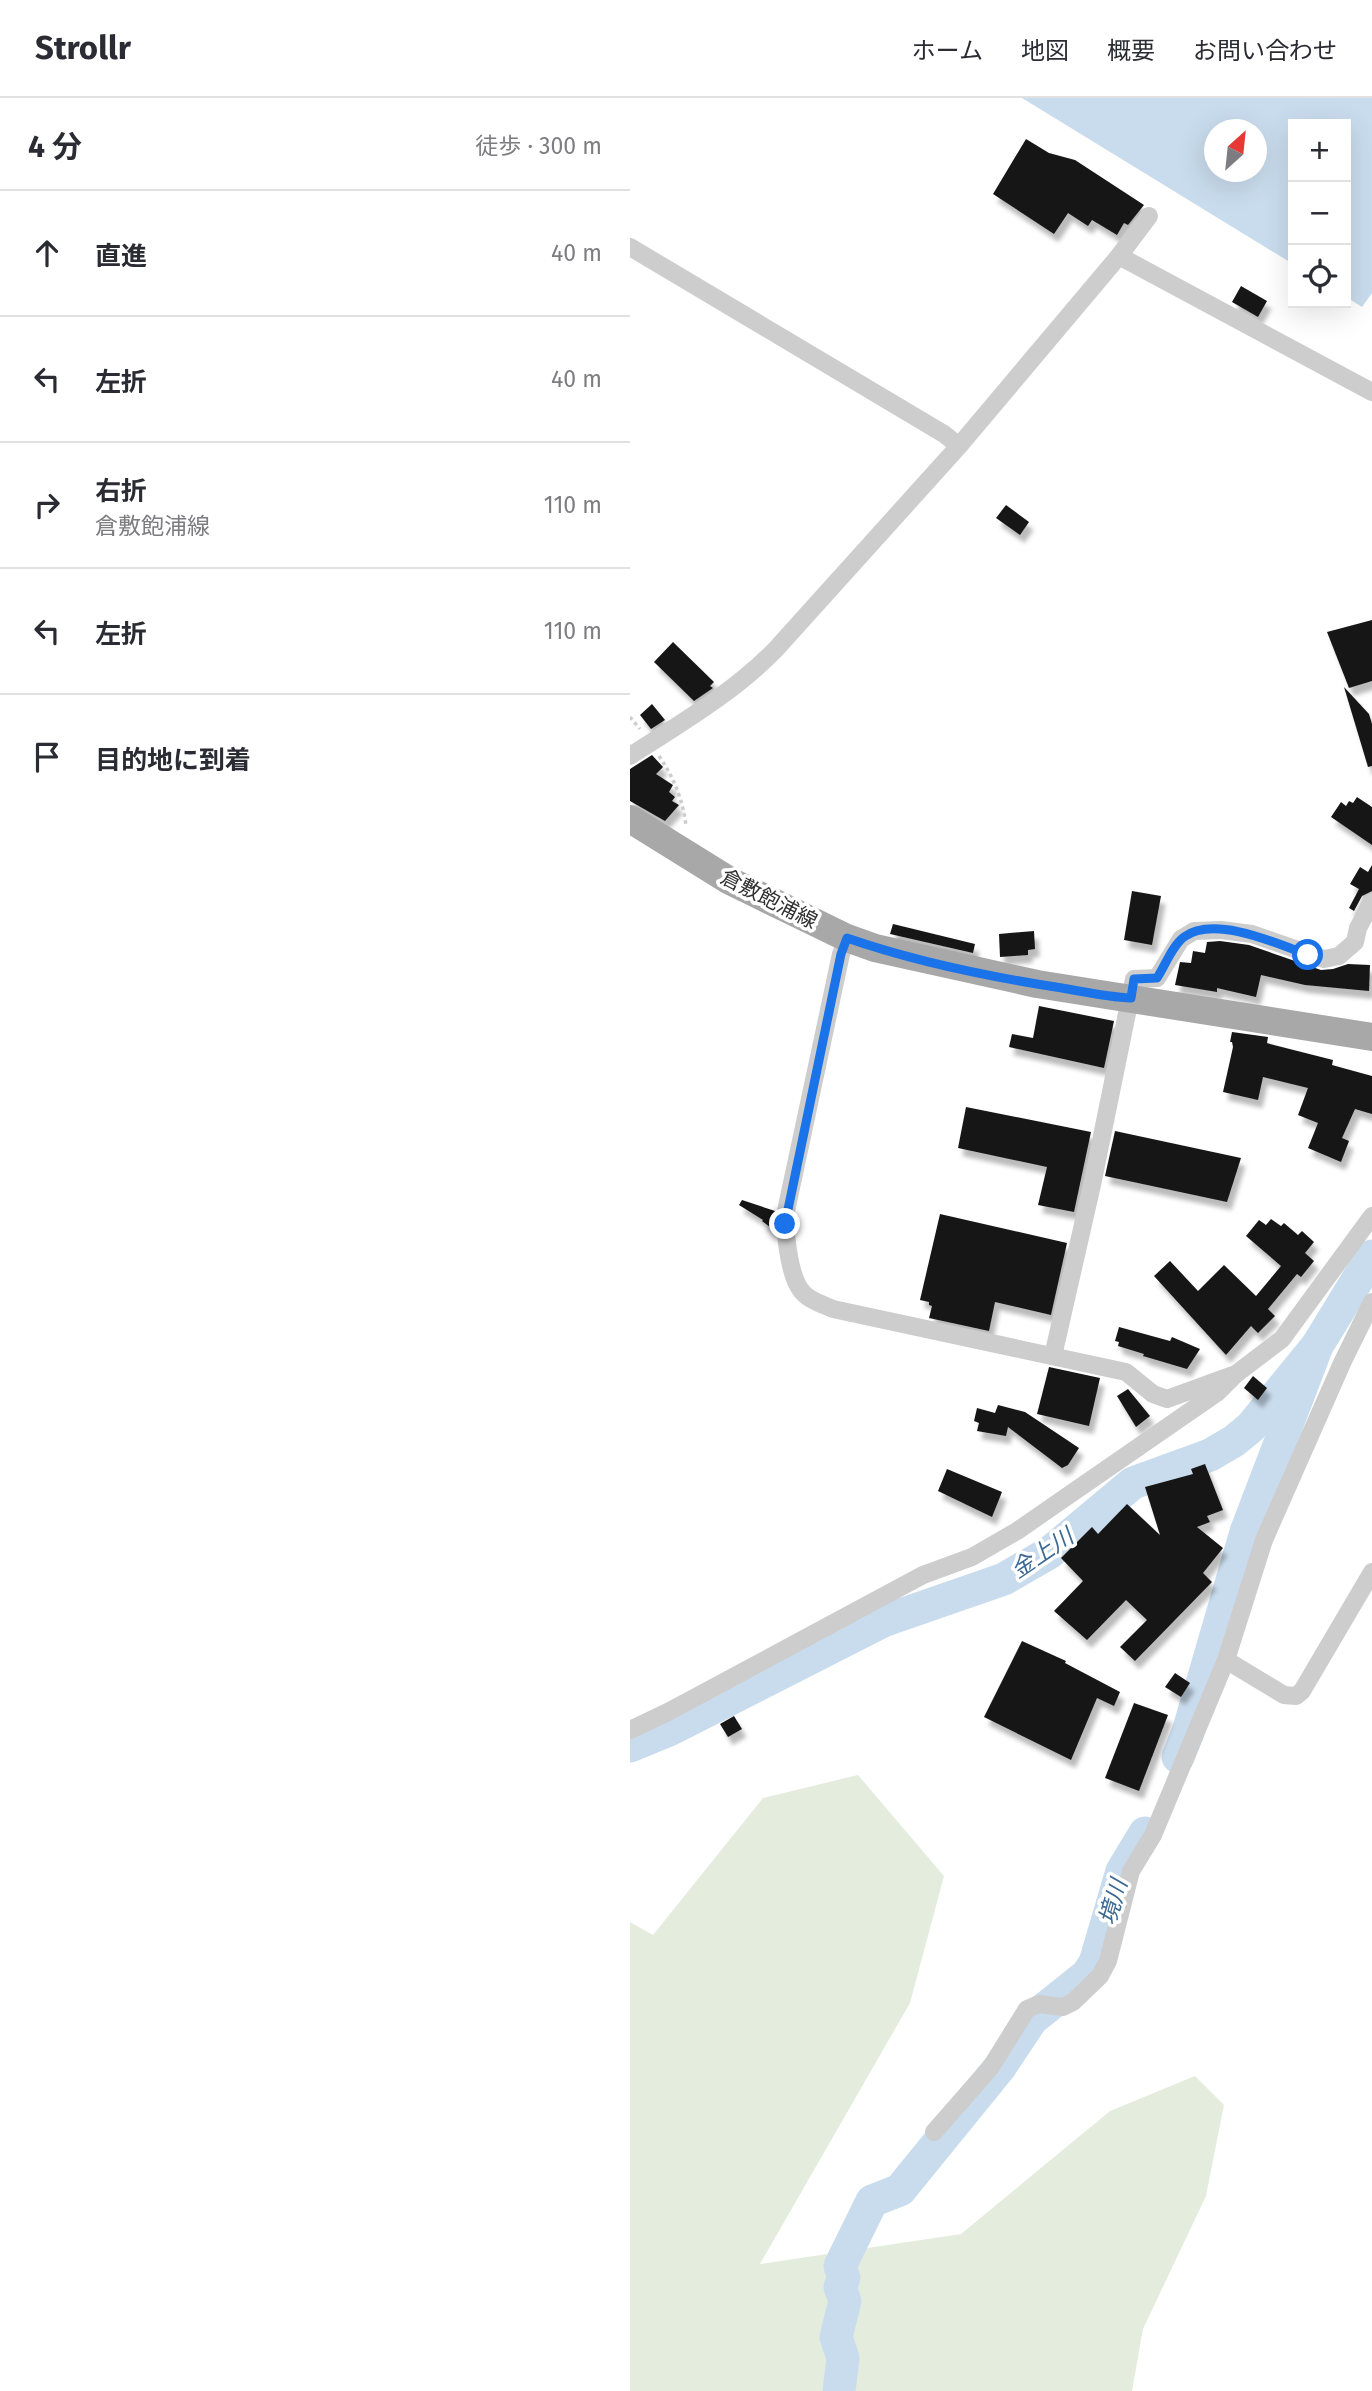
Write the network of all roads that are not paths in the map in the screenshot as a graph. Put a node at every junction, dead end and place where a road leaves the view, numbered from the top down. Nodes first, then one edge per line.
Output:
1 (1149, 216) dead end
2 (630, 247) edge
3 (1119, 256) junction
4 (1372, 391) edge
5 (959, 446) junction
6 (630, 756) edge
7 (630, 819) edge
8 (1372, 902) edge
9 (847, 938) junction
10 (1364, 941) edge
11 (1131, 998) junction
12 (1372, 1037) edge
13 (1372, 1216) edge
14 (1372, 1302) edge
15 (1054, 1356) junction
16 (1236, 1374) junction
17 (1372, 1572) edge
18 (1226, 1661) junction
19 (630, 1730) edge
20 (934, 2132) dead end

1 - 3 street
2 - 5 street
3 - 4 street
3 - 5 street
5 - 6 street
7 - 9 main road, 倉敷飽浦線
8 - 10 street
9 - 11 main road, 倉敷飽浦線
9 - 15 street
10 - 11 street
11 - 12 main road, 倉敷飽浦線
11 - 15 street
13 - 16 street
14 - 18 street
15 - 16 street
16 - 19 street
17 - 18 street
18 - 20 street

